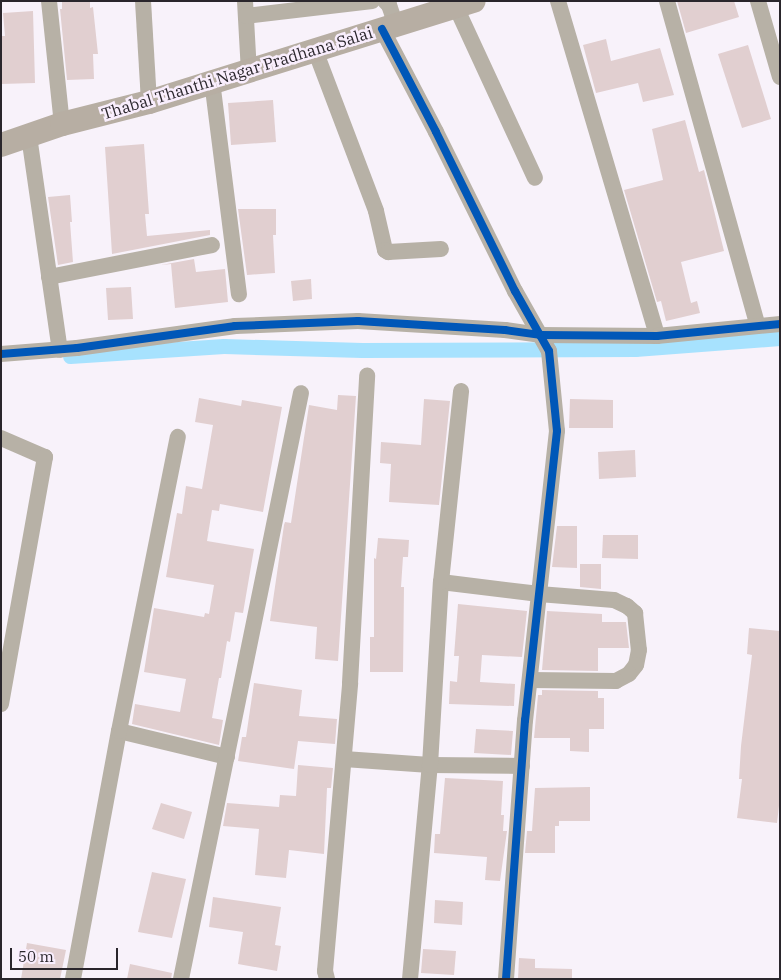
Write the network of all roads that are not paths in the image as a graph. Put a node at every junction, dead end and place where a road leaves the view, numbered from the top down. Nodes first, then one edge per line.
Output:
1 (49, 1) edge
2 (143, 1) edge
3 (372, 1) edge
4 (385, 1) edge
5 (558, 1) edge
6 (667, 1) edge
7 (758, 1) edge
8 (465, 4) edge
9 (246, 9) edge
10 (389, 27) junction
11 (314, 50) junction
12 (249, 72) junction
13 (780, 77) edge
14 (212, 81) junction
15 (149, 102) junction
16 (62, 124) junction
17 (29, 136) junction
18 (1, 145) edge
19 (535, 178) dead end
20 (212, 245) dead end
21 (441, 249) dead end
22 (49, 277) junction
23 (239, 294) dead end
24 (780, 324) edge
25 (758, 326) junction
26 (540, 336) junction
27 (657, 336) junction
28 (60, 350) junction
29 (1, 354) edge
30 (367, 375) dead end
31 (461, 392) dead end
32 (301, 393) dead end
33 (1, 438) edge
34 (178, 438) dead end
35 (441, 582) junction
36 (539, 594) junction
37 (530, 680) junction
38 (1, 704) edge
39 (119, 731) junction
40 (227, 757) junction
41 (344, 760) junction
42 (430, 765) junction
43 (522, 766) junction
44 (73, 979) edge
45 (181, 979) edge
46 (327, 979) edge
47 (410, 979) edge
48 (506, 979) edge

1 - 16 street
2 - 15 street
3 - 9 street
4 - 10 street
5 - 27 street
6 - 25 street
7 - 13 street
8 - 10 main road, Thabal Thanthi Nagar Pradhana Salai
8 - 19 street
9 - 12 street
10 - 11 main road, Thabal Thanthi Nagar Pradhana Salai
10 - 26 street
11 - 12 main road, Thabal Thanthi Nagar Pradhana Salai
11 - 21 street
12 - 14 main road, Thabal Thanthi Nagar Pradhana Salai
14 - 15 main road, Thabal Thanthi Nagar Pradhana Salai
14 - 23 street
15 - 16 main road, Thabal Thanthi Nagar Pradhana Salai
16 - 17 main road, Thabal Thanthi Nagar Pradhana Salai
17 - 18 main road, Thabal Thanthi Nagar Pradhana Salai
17 - 22 street
20 - 22 street
22 - 28 street
24 - 25 street
25 - 27 street
26 - 27 street
26 - 28 street
26 - 36 street
28 - 29 street
30 - 41 street
31 - 35 street
32 - 40 street
33 - 38 street
34 - 39 street
35 - 36 street
35 - 42 street
36 - 37 street
36 - 37 street
37 - 43 street
39 - 40 street
39 - 44 street
40 - 45 street
41 - 42 street
41 - 46 street
42 - 43 street
42 - 47 street
43 - 48 street

